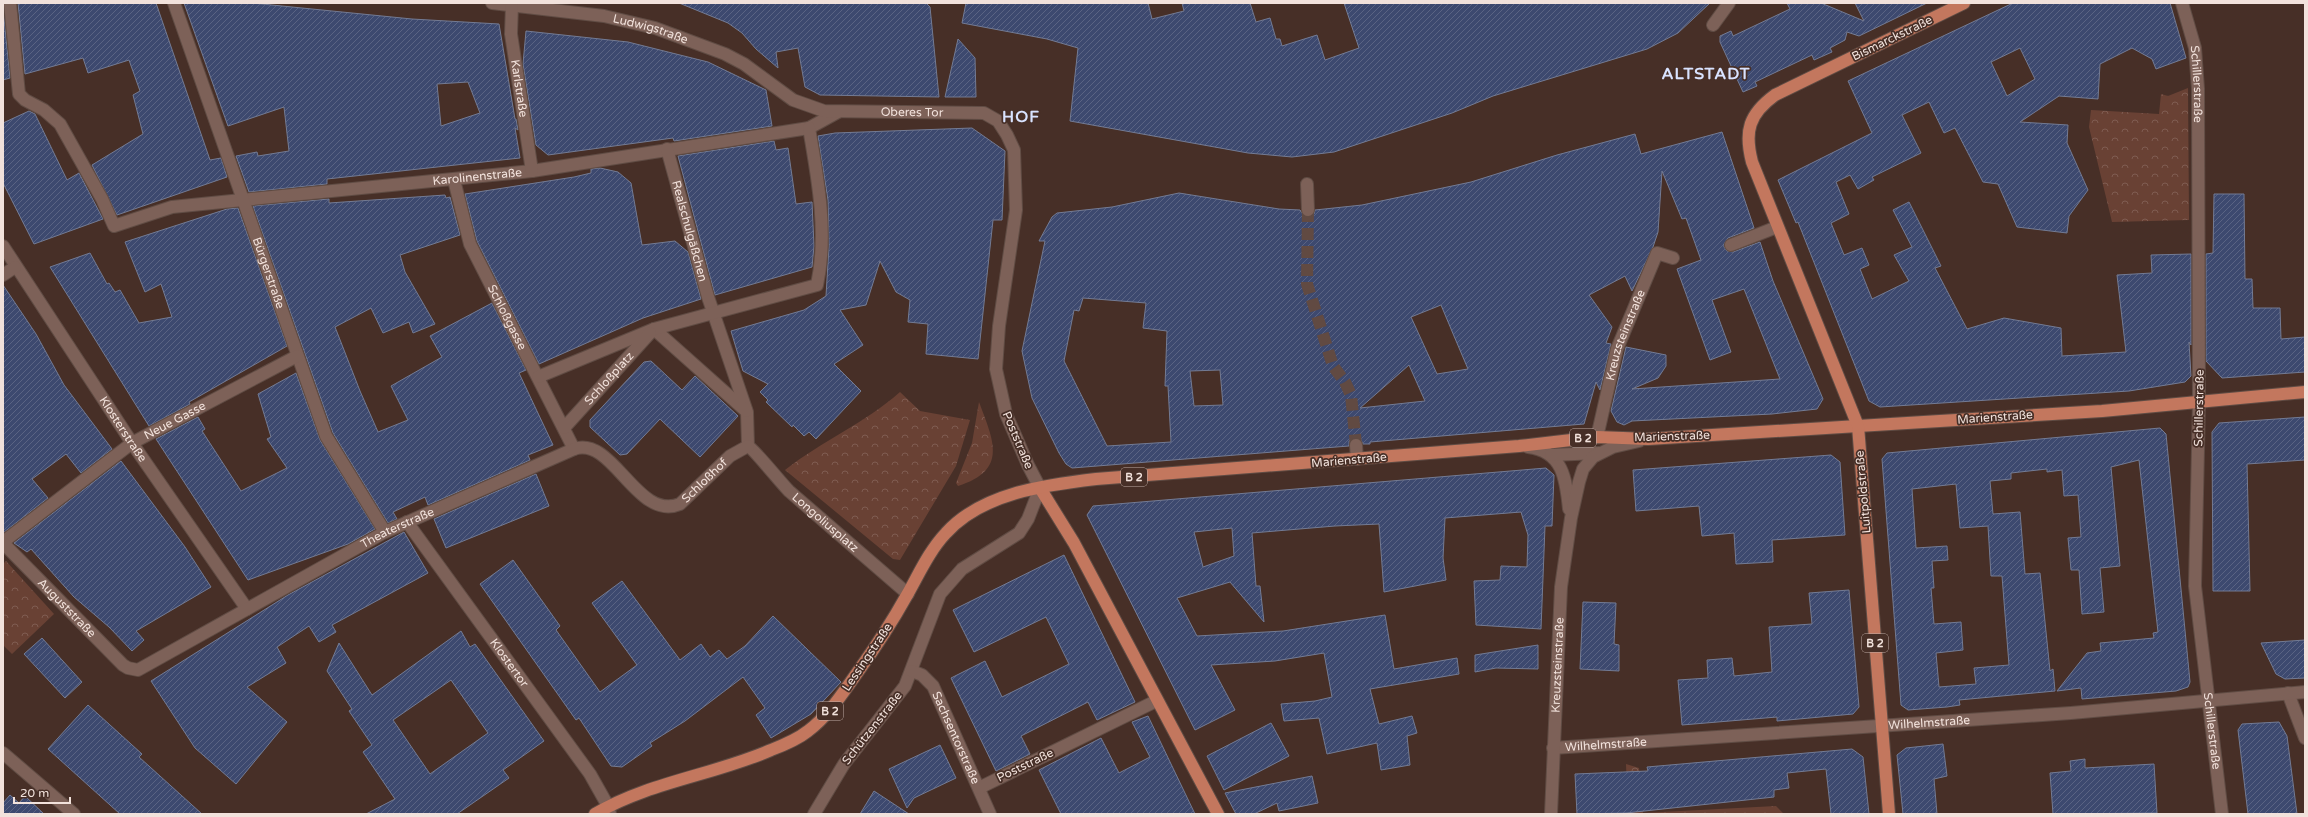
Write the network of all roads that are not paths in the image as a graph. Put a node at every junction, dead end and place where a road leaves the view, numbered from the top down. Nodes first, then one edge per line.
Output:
1 (10, 3) edge
2 (174, 3) edge
3 (492, 3) edge
4 (1729, 3) edge
5 (1964, 3) edge
6 (2182, 3) edge
7 (512, 5) junction
8 (1713, 25) dead end
9 (792, 100) joint
10 (838, 112) junction
11 (1753, 118) joint
12 (809, 128) junction
13 (667, 149) junction
14 (1014, 150) joint
15 (532, 172) junction
16 (454, 180) junction
17 (1307, 184) dead end
18 (242, 199) junction
19 (1308, 210) tunnel mouth
20 (1777, 227) junction
21 (1731, 245) dead end
22 (3, 246) edge
23 (1673, 258) dead end
24 (15, 267) junction
25 (3, 275) edge
26 (714, 313) junction
27 (654, 329) junction
28 (297, 356) junction
29 (538, 377) junction
30 (2305, 392) edge
31 (2199, 402) junction
32 (747, 412) junction
33 (1858, 426) junction
34 (564, 428) junction
35 (1597, 437) junction
36 (1648, 439) junction
37 (132, 444) junction
38 (1356, 445) tunnel mouth
39 (748, 446) junction
40 (1519, 446) junction
41 (574, 449) junction
42 (1599, 453) junction
43 (1551, 455) junction
44 (1357, 459) junction
45 (1040, 488) junction
46 (659, 506) joint
47 (1571, 518) junction
48 (407, 522) junction
49 (385, 532) junction
50 (3, 543) edge
51 (908, 594) junction
52 (247, 609) junction
53 (133, 670) joint
54 (912, 671) junction
55 (2305, 692) edge
56 (2288, 693) junction
57 (1156, 701) junction
58 (2208, 701) junction
59 (1882, 727) junction
60 (2305, 738) edge
61 (1553, 748) junction
62 (3, 753) edge
63 (979, 788) junction
64 (609, 810) edge
65 (74, 814) edge
66 (595, 814) edge
67 (814, 814) edge
68 (990, 814) edge
69 (1218, 814) edge
70 (1552, 814) edge
71 (1889, 814) edge
72 (2222, 814) edge

1 - 18 street, Karolinenstraße
2 - 18 street, Bürgerstraße
3 - 7 street, Ludwigstraße
4 - 8 street
5 - 11 main road, Bismarckstraße
6 - 31 street, Schillerstraße
7 - 9 street, Ludwigstraße
7 - 15 street, Karlstraße
9 - 10 street, Oberes Tor
10 - 12 street, Karolinenstraße
10 - 14 street, Oberes Tor
11 - 20 main road, Luitpoldstraße
12 - 13 street, Karolinenstraße
12 - 26 street, Schloßplatz
13 - 15 street, Karolinenstraße
13 - 26 street, Realschulgäßchen
14 - 45 street, Poststraße
15 - 16 street, Karolinenstraße
16 - 18 street, Karolinenstraße
16 - 29 street, Schloßgasse
17 - 19 street
18 - 28 street, Bürgerstraße
20 - 21 street
20 - 33 main road, Luitpoldstraße
22 - 24 street, Klosterstraße
23 - 35 street, Kreuzsteinstraße
24 - 25 street
24 - 37 street, Klosterstraße
26 - 27 street, Schloßplatz
26 - 32 street
27 - 29 street, Schloßplatz
27 - 32 street
27 - 34 street, Schloßplatz
28 - 37 street, Neue Gasse
28 - 49 street, Bürgerstraße
29 - 34 street, Schloßgasse
30 - 31 main road, Marienstraße
31 - 33 main road, Marienstraße
31 - 58 street, Schillerstraße
32 - 39 street
33 - 36 main road, Marienstraße / B 2
33 - 59 main road, Luitpoldstraße / B 2
34 - 41 street, Schloßgasse
35 - 36 main road, Marienstraße / B 2
35 - 40 main road, Marienstraße / B 2
36 - 42 street, Kreuzsteinstraße
37 - 50 street, Neue Gasse
37 - 52 street, Klosterstraße
38 - 44 street
39 - 46 street, Schloßhof
39 - 51 street, Longoliusplatz
40 - 43 street
40 - 44 main road, Marienstraße / B 2
41 - 46 street, Theaterstraße
41 - 48 street, Theaterstraße
42 - 43 street
42 - 47 street, Kreuzsteinstraße
43 - 47 street, Kreuzsteinstraße
44 - 45 main road, Marienstraße / B 2
45 - 51 main road, Lessingstraße / B 2
45 - 54 street, Schützenstraße
45 - 57 main road, Poststraße
47 - 61 street, Kreuzsteinstraße
48 - 49 street, Theaterstraße
48 - 64 street, Klostertor
49 - 52 street, Theaterstraße
50 - 53 street, Auguststraße
51 - 64 main road, Lessingstraße / B 2
52 - 53 street, Theaterstraße
54 - 63 street, Sachsentorstraße
54 - 67 street, Schützenstraße
55 - 56 street, Wilhelmstraße
56 - 58 street, Wilhelmstraße
56 - 60 street
57 - 63 street, Poststraße
57 - 69 main road, Poststraße
58 - 59 street, Wilhelmstraße
58 - 72 street, Schillerstraße
59 - 61 street, Wilhelmstraße
59 - 71 main road, Luitpoldstraße / B 2
61 - 70 street, Kreuzsteinstraße
62 - 65 street
63 - 68 street, Sachsentorstraße
64 - 66 main road, Lessingstraße / B 2

